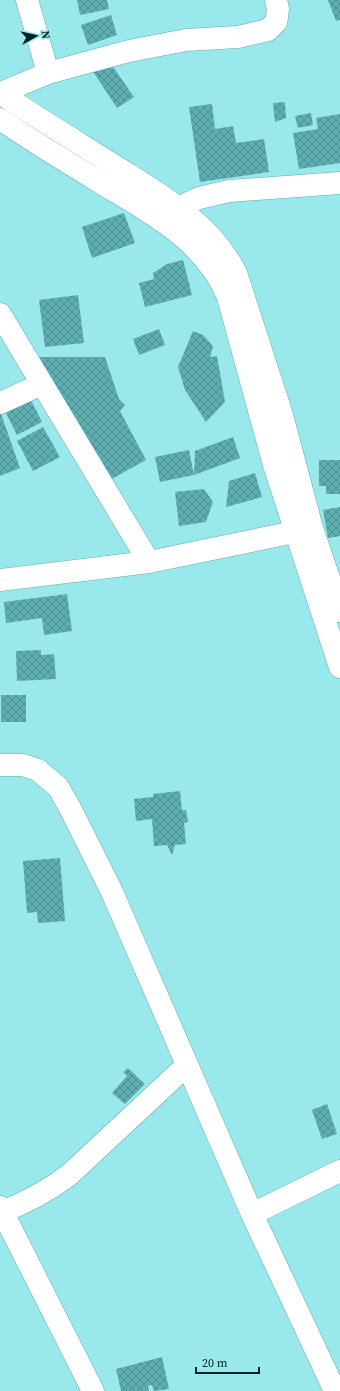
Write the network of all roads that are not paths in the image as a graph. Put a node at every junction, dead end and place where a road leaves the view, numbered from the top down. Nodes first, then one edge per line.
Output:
1 (27, 0) edge
2 (276, 0) edge
3 (48, 73) junction
4 (0, 93) edge
5 (0, 119) edge
6 (340, 183) edge
7 (174, 215) junction
8 (0, 314) edge
9 (42, 384) junction
10 (0, 403) edge
11 (304, 530) junction
12 (149, 562) junction
13 (0, 580) edge
14 (339, 607) edge
15 (340, 667) edge
16 (0, 765) edge
17 (186, 1066) junction
18 (340, 1171) edge
19 (1, 1210) edge
20 (252, 1214) junction
21 (93, 1391) edge
22 (335, 1391) edge

1 - 3 street
2 - 3 street
3 - 4 street
4 - 7 street
5 - 7 street
6 - 7 street
7 - 11 street
8 - 9 street
9 - 10 street
9 - 12 street
11 - 12 street
11 - 14 street
11 - 15 street
12 - 13 street
16 - 17 street
17 - 19 street
17 - 20 street
18 - 20 street
19 - 21 street
20 - 22 street

